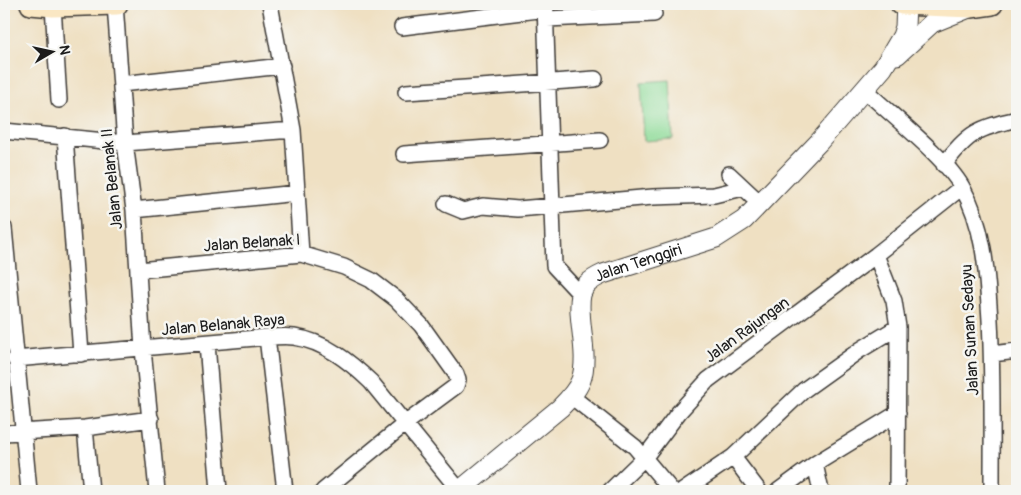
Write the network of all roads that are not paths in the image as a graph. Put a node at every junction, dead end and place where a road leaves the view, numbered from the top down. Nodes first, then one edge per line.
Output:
1 (30, 4) edge
2 (116, 4) edge
3 (270, 4) edge
4 (901, 4) edge
5 (906, 4) edge
6 (992, 4) edge
7 (53, 6) junction
8 (971, 7) junction
9 (546, 11) edge
10 (654, 14) dead end
11 (402, 28) dead end
12 (282, 66) junction
13 (883, 68) junction
14 (595, 79) dead end
15 (548, 81) junction
16 (120, 84) junction
17 (865, 90) junction
18 (406, 92) dead end
19 (59, 100) dead end
20 (1017, 120) edge
21 (293, 130) junction
22 (4, 131) edge
23 (65, 136) junction
24 (600, 140) dead end
25 (125, 143) junction
26 (550, 143) junction
27 (404, 154) dead end
28 (944, 165) junction
29 (729, 174) dead end
30 (962, 187) junction
31 (743, 188) junction
32 (297, 192) junction
33 (760, 203) junction
34 (446, 204) dead end
35 (551, 205) junction
36 (134, 210) junction
37 (4, 228) edge
38 (301, 254) junction
39 (876, 255) junction
40 (139, 270) junction
41 (581, 295) junction
42 (898, 327) junction
43 (267, 337) junction
44 (207, 344) junction
45 (143, 349) junction
46 (1017, 351) edge
47 (82, 354) junction
48 (992, 354) junction
49 (15, 359) junction
50 (571, 396) junction
51 (898, 413) junction
52 (151, 419) junction
53 (406, 423) junction
54 (84, 428) junction
55 (23, 431) junction
56 (4, 433) edge
57 (645, 457) junction
58 (733, 457) junction
59 (815, 464) junction
60 (29, 491) edge
61 (91, 491) edge
62 (157, 491) edge
63 (219, 491) edge
64 (284, 491) edge
65 (323, 491) edge
66 (459, 491) edge
67 (610, 491) edge
68 (672, 491) edge
69 (683, 491) edge
70 (759, 491) edge
71 (778, 491) edge
72 (821, 491) edge
73 (897, 491) edge
74 (992, 491) edge

1 - 7 main road
2 - 7 main road
2 - 16 street, Jalan Belanak II
3 - 12 street
4 - 5 main road
5 - 8 main road
5 - 13 street, Jalan Tenggiri
6 - 8 main road
7 - 19 street
8 - 13 street, Jalan Tenggiri
9 - 10 street
9 - 11 street
9 - 15 street
12 - 16 street
12 - 21 street
13 - 17 street, Jalan Tenggiri
14 - 15 street
15 - 18 street
15 - 26 street
16 - 25 street, Jalan Belanak II
17 - 28 street, Jalan Sunan Sedayu
17 - 33 street, Jalan Tenggiri
20 - 28 street
21 - 25 street
21 - 32 street
22 - 23 street
23 - 25 street
23 - 47 street
24 - 26 street
25 - 36 street, Jalan Belanak II
26 - 27 street
26 - 35 street
28 - 30 street, Jalan Sunan Sedayu
29 - 31 street
30 - 39 street, Jalan Rajungan
30 - 48 street, Jalan Sunan Sedayu
31 - 33 street
31 - 35 street
32 - 36 street
32 - 38 street
33 - 41 street, Jalan Tenggiri
34 - 35 street
35 - 41 street
36 - 40 street, Jalan Belanak II
37 - 49 street
38 - 40 street, Jalan Belanak I
38 - 53 street, Jalan Belanak I
39 - 42 street
39 - 57 street, Jalan Rajungan
40 - 45 street, Jalan Belanak II
41 - 50 street, Jalan Tenggiri
42 - 51 street
42 - 58 street
43 - 44 street, Jalan Belanak Raya
43 - 53 street, Jalan Belanak Raya
43 - 64 street
44 - 45 street, Jalan Belanak Raya
44 - 63 street
45 - 47 street, Jalan Belanak Raya
45 - 52 street, Jalan Belanak II
46 - 48 street
47 - 49 street, Jalan Belanak Raya
48 - 74 street, Jalan Sunan Sedayu
49 - 55 street
50 - 57 street
50 - 66 street, Jalan Tenggiri
51 - 59 street
51 - 73 street
52 - 54 street
52 - 62 street, Jalan Belanak II
53 - 65 street
53 - 66 street, Jalan Belanak Raya
54 - 55 street
54 - 61 street
55 - 56 street
55 - 60 street
57 - 67 street, Jalan Rajungan
57 - 68 street
58 - 69 street
58 - 70 street
59 - 71 street
59 - 72 street

